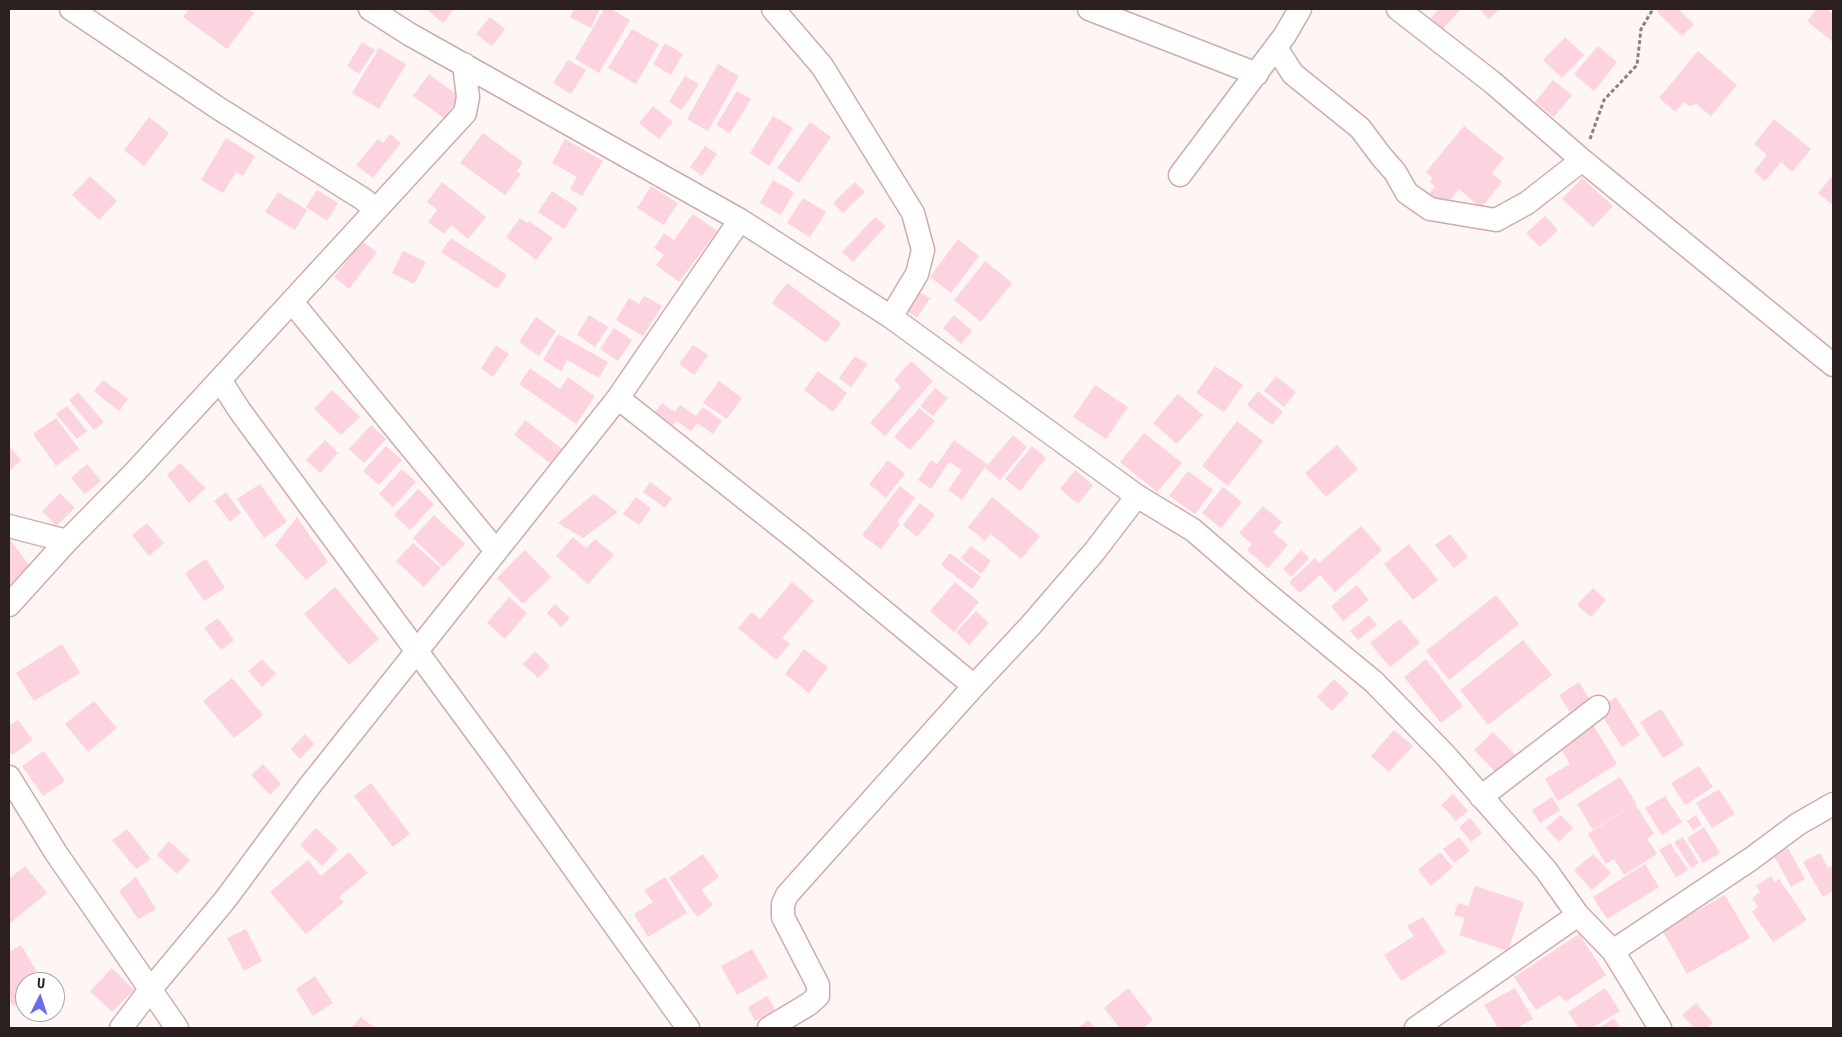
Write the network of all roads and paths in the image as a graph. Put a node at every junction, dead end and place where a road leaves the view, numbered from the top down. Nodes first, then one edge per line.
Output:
1 (71, 9) edge
2 (370, 9) edge
3 (773, 9) edge
4 (1089, 9) edge
5 (1300, 9) edge
6 (1398, 9) edge
7 (1653, 9) edge
8 (1276, 48) junction
9 (464, 64) junction
10 (1257, 74) junction
11 (1582, 160) junction
12 (1180, 175) dead end
13 (376, 210) junction
14 (740, 220) junction
15 (292, 302) junction
16 (891, 318) junction
17 (1833, 365) edge
18 (220, 380) junction
19 (618, 398) junction
20 (1137, 496) junction
21 (9, 526) edge
22 (67, 541) junction
23 (496, 551) junction
24 (9, 605) edge
25 (416, 650) junction
26 (974, 686) junction
27 (1598, 707) dead end
28 (9, 777) edge
29 (1482, 797) junction
30 (1833, 804) edge
31 (1578, 915) junction
32 (1614, 951) junction
33 (150, 990) junction
34 (121, 1028) edge
35 (177, 1028) edge
36 (688, 1028) edge
37 (769, 1028) edge
38 (1416, 1028) edge
39 (1660, 1028) edge

1 - 13 street
2 - 9 street
3 - 16 street
4 - 10 street
5 - 8 street
6 - 11 street
7 - 11 path
8 - 10 street
8 - 11 street
9 - 13 street
9 - 14 street
10 - 12 street
11 - 17 street
13 - 15 street
14 - 16 street
14 - 19 street
15 - 18 street
15 - 23 street
16 - 20 street
18 - 22 street
18 - 25 street
19 - 23 street
19 - 26 street
20 - 26 street
20 - 29 street
21 - 22 street
22 - 24 street
23 - 25 street
25 - 33 street
25 - 36 street
26 - 37 street
27 - 29 street
28 - 33 street
29 - 31 street
30 - 32 street
31 - 32 street
31 - 38 street
32 - 39 street
33 - 34 street
33 - 35 street

